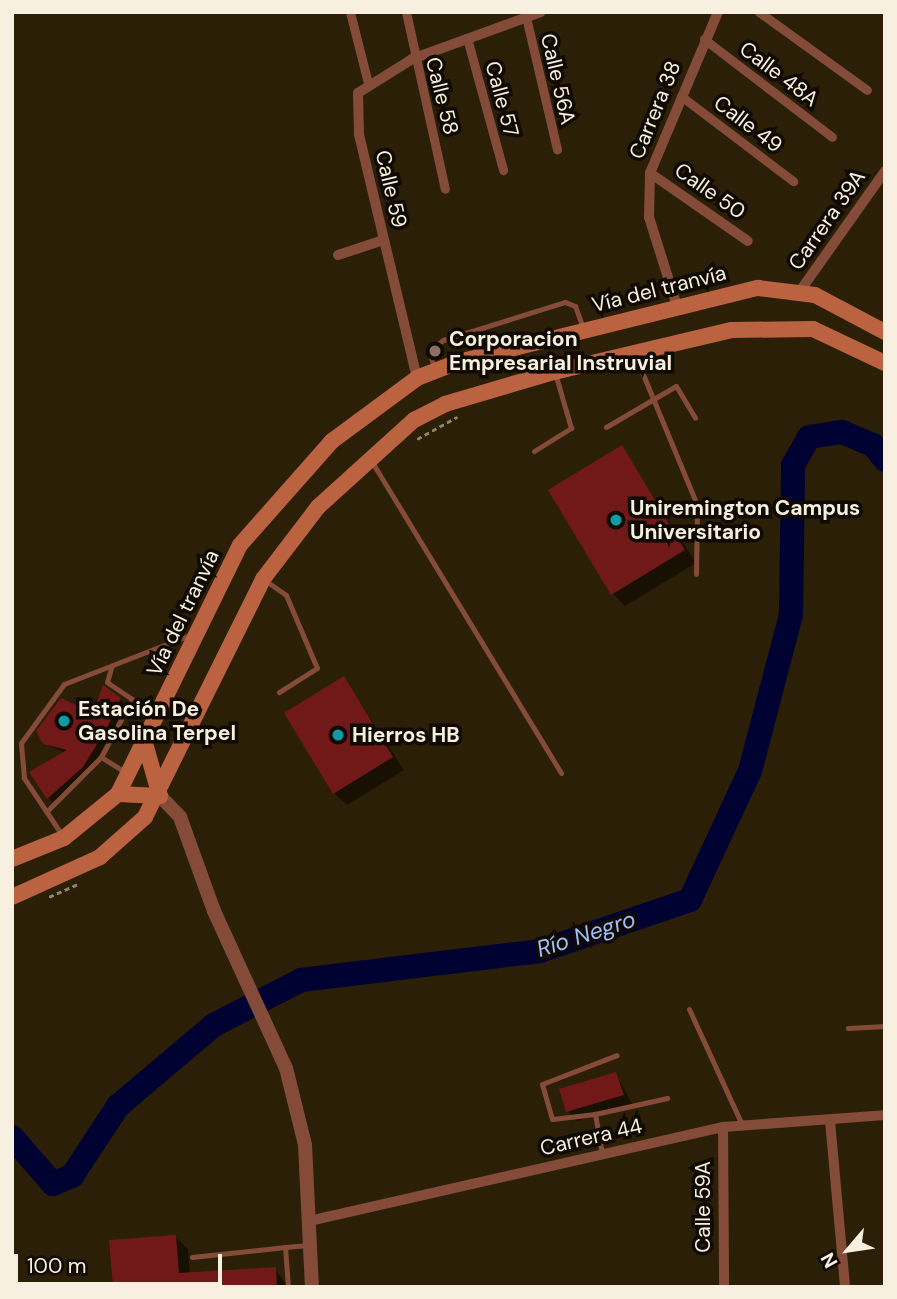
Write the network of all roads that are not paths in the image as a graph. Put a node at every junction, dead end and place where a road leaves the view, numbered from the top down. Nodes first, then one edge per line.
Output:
1 (350, 12) edge
2 (406, 12) edge
3 (541, 12) edge
4 (718, 12) edge
5 (759, 12) edge
6 (526, 17) junction
7 (467, 38) junction
8 (705, 39) junction
9 (412, 59) junction
10 (368, 83) junction
11 (866, 90) dead end
12 (681, 96) junction
13 (832, 137) dead end
14 (557, 149) dead end
15 (503, 170) dead end
16 (885, 171) edge
17 (650, 173) junction
18 (793, 181) dead end
19 (445, 189) dead end
20 (384, 240) junction
21 (748, 241) dead end
22 (338, 254) dead end
23 (800, 291) junction
24 (677, 306) junction
25 (584, 330) junction
26 (885, 332) edge
27 (633, 350) junction
28 (885, 363) edge
29 (435, 370) junction
30 (554, 372) junction
31 (417, 378) junction
32 (654, 398) junction
33 (695, 418) dead end
34 (606, 427) dead end
35 (534, 452) dead end
36 (368, 457) junction
37 (696, 574) dead end
38 (263, 579) junction
39 (191, 634) junction
40 (111, 668) junction
41 (279, 692) dead end
42 (146, 745) junction
43 (102, 757) junction
44 (561, 774) dead end
45 (130, 775) junction
46 (118, 794) junction
47 (160, 796) junction
48 (47, 811) junction
49 (64, 838) junction
50 (12, 859) edge
51 (12, 897) edge
52 (689, 1009) dead end
53 (885, 1026) edge
54 (848, 1028) dead end
55 (617, 1055) dead end
56 (667, 1098) dead end
57 (595, 1114) junction
58 (885, 1115) edge
59 (830, 1121) junction
60 (742, 1125) junction
61 (723, 1127) junction
62 (602, 1154) junction
63 (309, 1222) junction
64 (310, 1245) junction
65 (285, 1247) junction
66 (192, 1257) dead end
67 (288, 1287) edge
68 (312, 1287) edge
69 (724, 1287) edge
70 (845, 1287) edge

1 - 10 street
2 - 9 street, Calle 58
3 - 6 street
4 - 8 street, Carrera 38
5 - 11 street
6 - 7 street
6 - 14 street, Calle 56A
7 - 9 street
7 - 15 street, Calle 57
8 - 12 street, Carrera 38
8 - 13 street, Calle 48A
9 - 10 street
9 - 19 street, Calle 58
10 - 20 street, Calle 59
12 - 17 street, Carrera 38
12 - 18 street, Calle 49
16 - 23 street, Carrera 39A
17 - 21 street, Calle 50
17 - 24 street, Carrera 38
20 - 22 street
20 - 31 street, Calle 59
23 - 24 main road, Vía del tranvía
23 - 26 main road, Vía del tranvía
24 - 25 main road, Vía del tranvía
25 - 29 main road, Vía del tranvía
25 - 29 lane
27 - 28 main road
27 - 30 main road
27 - 32 lane
29 - 31 main road, Vía del tranvía
30 - 35 lane
30 - 36 main road
31 - 39 main road, Vía del tranvía
32 - 33 lane
32 - 34 lane
32 - 37 lane
36 - 38 main road
36 - 44 lane
38 - 41 lane
38 - 47 main road
39 - 40 lane
39 - 42 main road, Vía del tranvía
40 - 43 lane
40 - 48 lane
42 - 45 main road, Vía del tranvía
42 - 47 main road
43 - 45 lane
43 - 48 lane
45 - 46 main road, Vía del tranvía
46 - 47 main road
46 - 49 main road, Vía del tranvía
47 - 51 main road
47 - 63 street
48 - 49 lane
49 - 50 main road, Vía del tranvía
52 - 60 lane
53 - 54 lane
55 - 57 lane
56 - 57 lane
57 - 62 lane
58 - 59 street, Carrera 44
59 - 60 street, Carrera 44
59 - 70 street
60 - 61 street, Carrera 44
61 - 62 street, Carrera 44
61 - 69 street, Calle 59A
62 - 63 street, Carrera 44
63 - 64 street
64 - 65 lane
64 - 68 street
65 - 66 lane
65 - 67 lane

